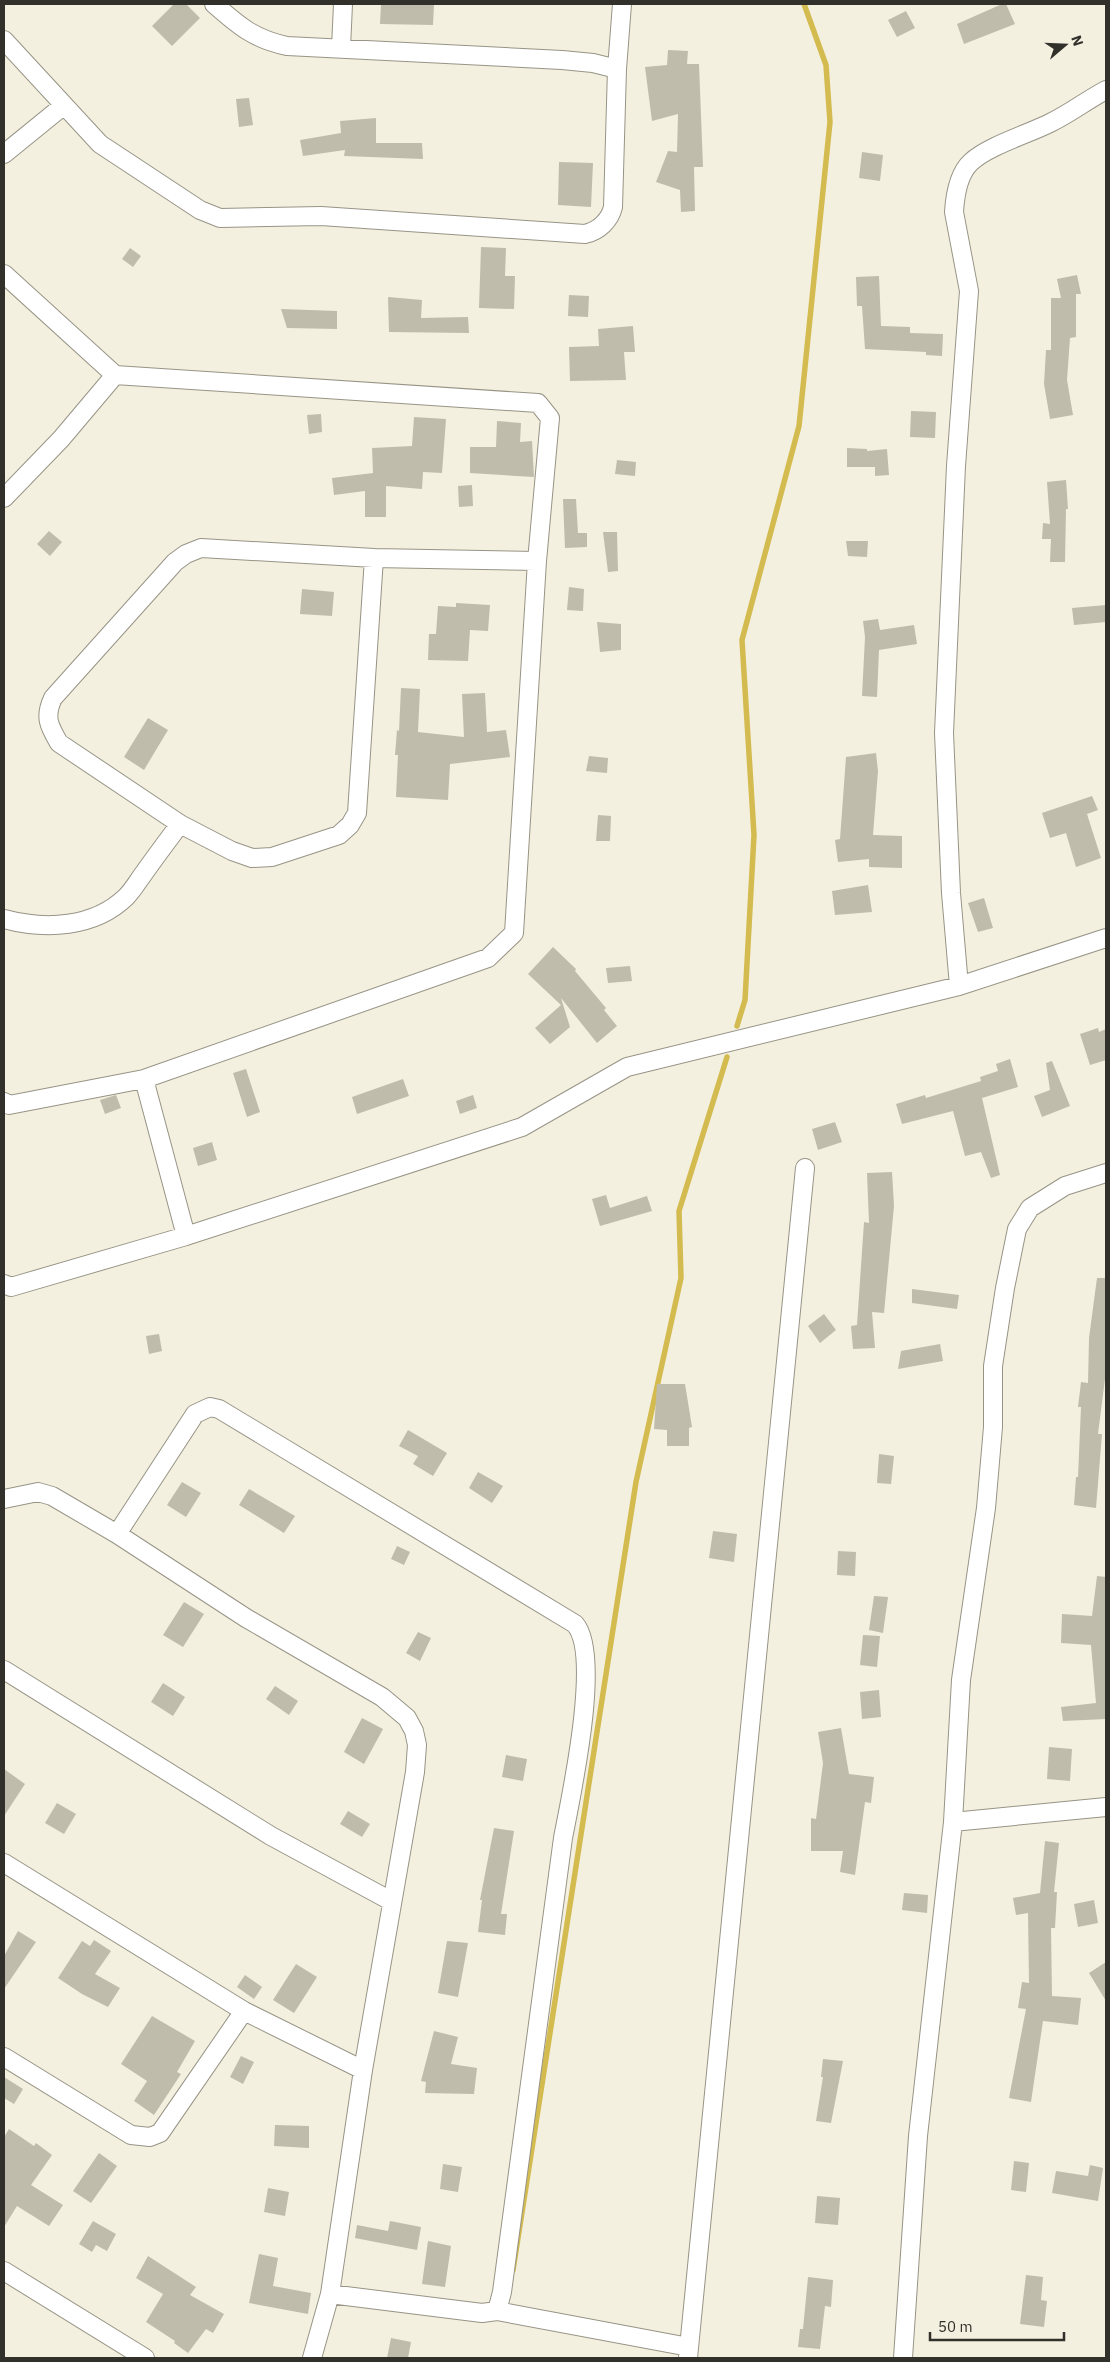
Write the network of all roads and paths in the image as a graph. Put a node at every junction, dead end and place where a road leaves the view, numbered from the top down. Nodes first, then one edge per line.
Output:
1 (214, 4) edge
2 (343, 4) edge
3 (622, 4) edge
4 (4, 40) edge
5 (341, 48) junction
6 (617, 68) junction
7 (1106, 90) edge
8 (63, 106) junction
9 (4, 154) edge
10 (4, 274) edge
11 (116, 375) junction
12 (4, 498) edge
13 (374, 558) junction
14 (537, 561) junction
15 (180, 824) junction
16 (4, 919) edge
17 (1106, 938) edge
18 (959, 986) junction
19 (144, 1079) junction
20 (4, 1102) edge
21 (805, 1168) dead end
22 (1106, 1173) edge
23 (186, 1236) junction
24 (4, 1284) edge
25 (4, 1500) edge
26 (117, 1534) junction
27 (4, 1670) edge
28 (1106, 1807) edge
29 (953, 1822) junction
30 (4, 1863) edge
31 (391, 1901) junction
32 (244, 2011) junction
33 (4, 2057) edge
34 (363, 2070) junction
35 (4, 2271) edge
36 (330, 2294) junction
37 (497, 2311) junction
38 (688, 2353) edge
39 (145, 2358) edge
40 (312, 2358) edge
41 (903, 2358) edge

1 - 5 street
2 - 5 street
3 - 6 street
4 - 8 street
5 - 6 street
6 - 8 street
7 - 18 street
8 - 9 street
10 - 11 street
11 - 12 street
11 - 14 street
13 - 14 street
13 - 15 street
13 - 15 street
14 - 19 street
15 - 16 street
17 - 18 street
18 - 23 street
19 - 20 street
19 - 23 street
21 - 38 street
22 - 29 street
23 - 24 street
25 - 26 street
26 - 31 street
26 - 37 street
27 - 31 street
28 - 29 street
29 - 41 street
30 - 32 street
31 - 34 street
32 - 33 street
32 - 34 street
34 - 36 street
35 - 39 street
36 - 37 street
36 - 40 street
37 - 38 street

